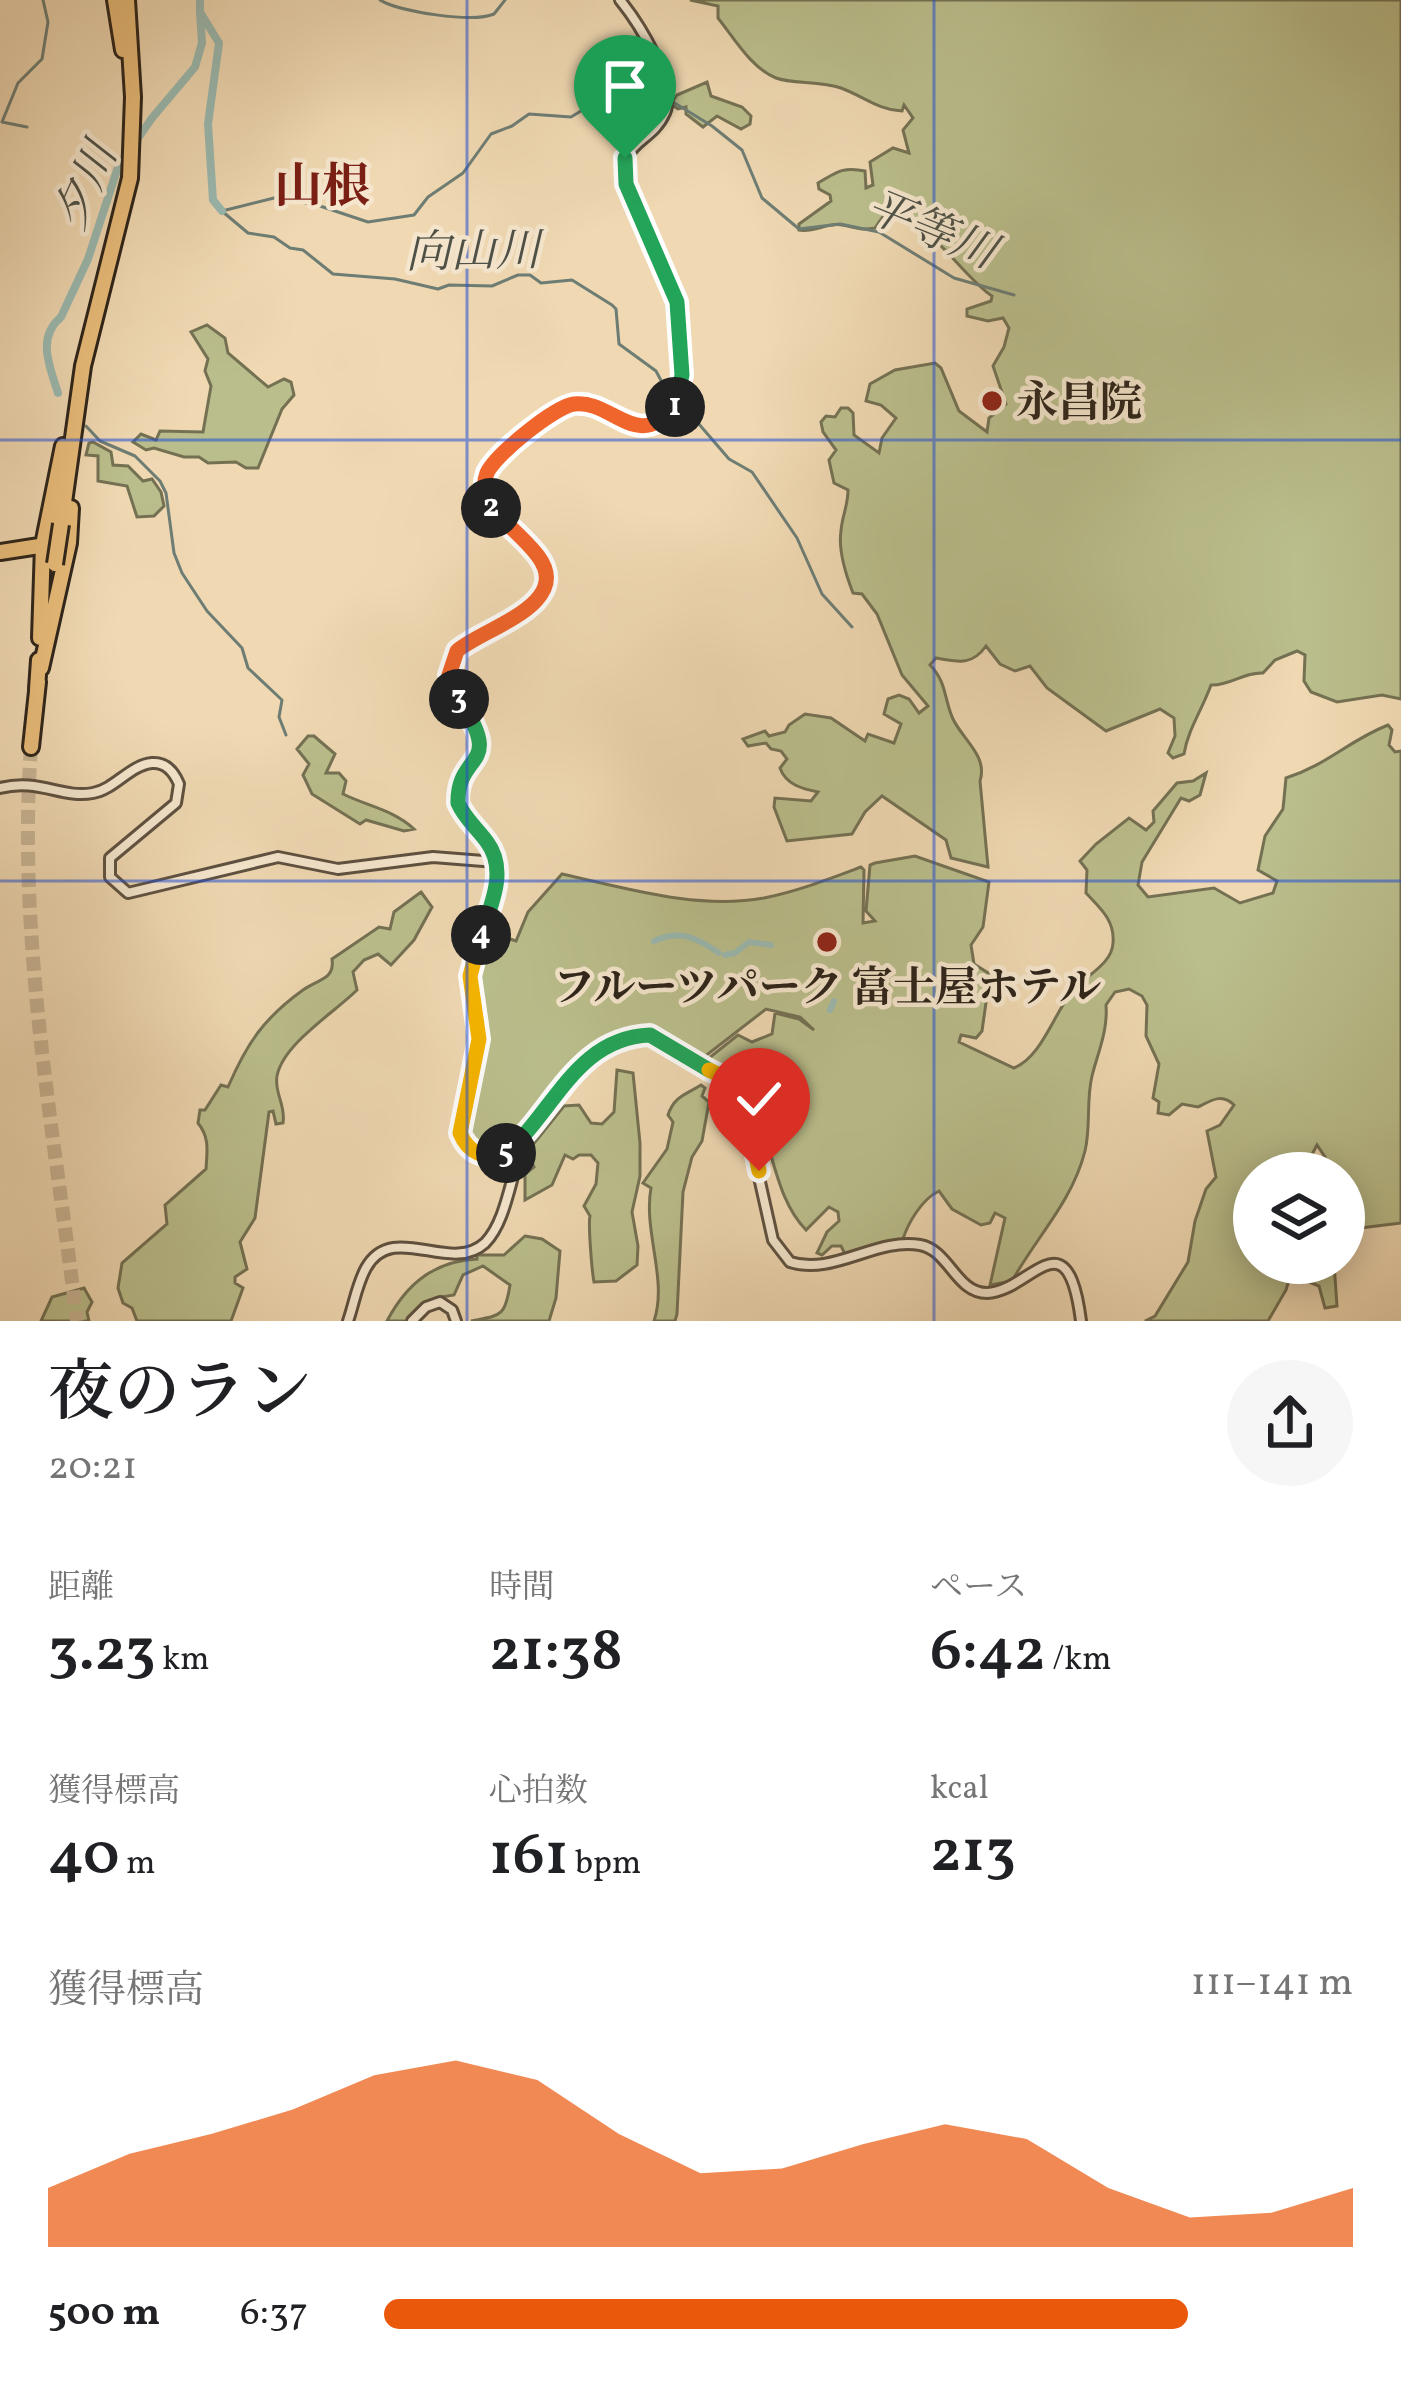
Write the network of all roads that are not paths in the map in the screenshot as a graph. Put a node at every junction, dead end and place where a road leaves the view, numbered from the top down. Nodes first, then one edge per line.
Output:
1 (115, 0) edge
2 (130, 0) edge
3 (620, 0) edge
4 (133, 127) junction
5 (99, 307) junction
6 (83, 366) junction
7 (69, 543) junction
8 (44, 545) junction
9 (0, 552) edge
10 (41, 668) junction
11 (37, 689) junction
12 (31, 747) tunnel mouth
13 (0, 788) edge
14 (496, 862) junction
15 (510, 1151) junction
16 (348, 1321) edge
17 (412, 1321) edge
18 (455, 1321) edge
19 (1081, 1321) edge

1 - 4 highway
2 - 4 highway
3 - 14 street
4 - 5 highway
5 - 6 highway
5 - 7 highway
6 - 8 highway
6 - 10 highway, bridge
7 - 8 highway
7 - 10 highway
8 - 9 highway
8 - 11 highway
10 - 11 highway
11 - 12 highway
13 - 14 street
14 - 15 street
15 - 16 street
15 - 19 street
17 - 18 street

